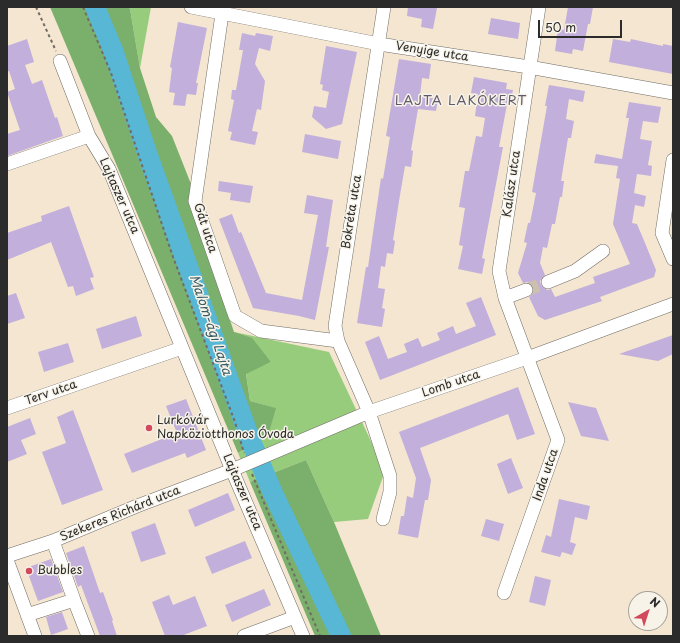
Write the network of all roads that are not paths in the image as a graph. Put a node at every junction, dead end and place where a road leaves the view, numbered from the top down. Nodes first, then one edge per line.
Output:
1 (191, 7) edge
2 (384, 7) edge
3 (539, 7) edge
4 (222, 10) edge
5 (379, 44) junction
6 (60, 61) road end
7 (529, 67) junction
8 (673, 93) edge
9 (89, 136) junction
10 (673, 160) edge
11 (7, 164) edge
12 (603, 251) dead end
13 (673, 260) edge
14 (548, 282) tunnel mouth
15 (526, 290) tunnel mouth
16 (505, 298) junction
17 (673, 304) edge
18 (338, 341) junction
19 (182, 348) junction
20 (527, 358) junction
21 (7, 408) edge
22 (369, 412) junction
23 (232, 470) junction
24 (383, 519) dead end
25 (54, 541) junction
26 (7, 556) edge
27 (7, 560) edge
28 (504, 593) dead end
29 (74, 600) junction
30 (27, 615) junction
31 (295, 617) junction
32 (34, 636) edge
33 (88, 636) edge
34 (244, 636) edge
35 (303, 636) edge

1 - 4 street, Venyige utca
2 - 5 street, Bokréta utca
3 - 7 street, Kalász utca
4 - 5 street, Venyige utca
4 - 18 street, Gát utca
5 - 7 street, Venyige utca
5 - 18 street, Bokréta utca
6 - 9 street, Lajtaszer utca
7 - 8 street, Venyige utca
7 - 16 street, Kalász utca
9 - 11 street
9 - 19 street, Lajtaszer utca
10 - 13 street
12 - 14 street
15 - 16 street
16 - 20 street, Kalász utca
17 - 20 street, Lomb utca
18 - 22 street, Bokréta utca
19 - 21 street, Terv utca
19 - 23 street, Lajtaszer utca
20 - 22 street, Lomb utca
20 - 28 street, Inda utca
22 - 23 street, Lomb utca
22 - 24 street, Bokréta utca
23 - 25 street, Szekeres Richárd utca
23 - 31 street, Lajtaszer utca
25 - 26 street, Szekeres Richárd utca
25 - 29 street
27 - 30 street
29 - 30 street
29 - 33 street
30 - 32 street
31 - 34 street
31 - 35 street, Lajtaszer utca

